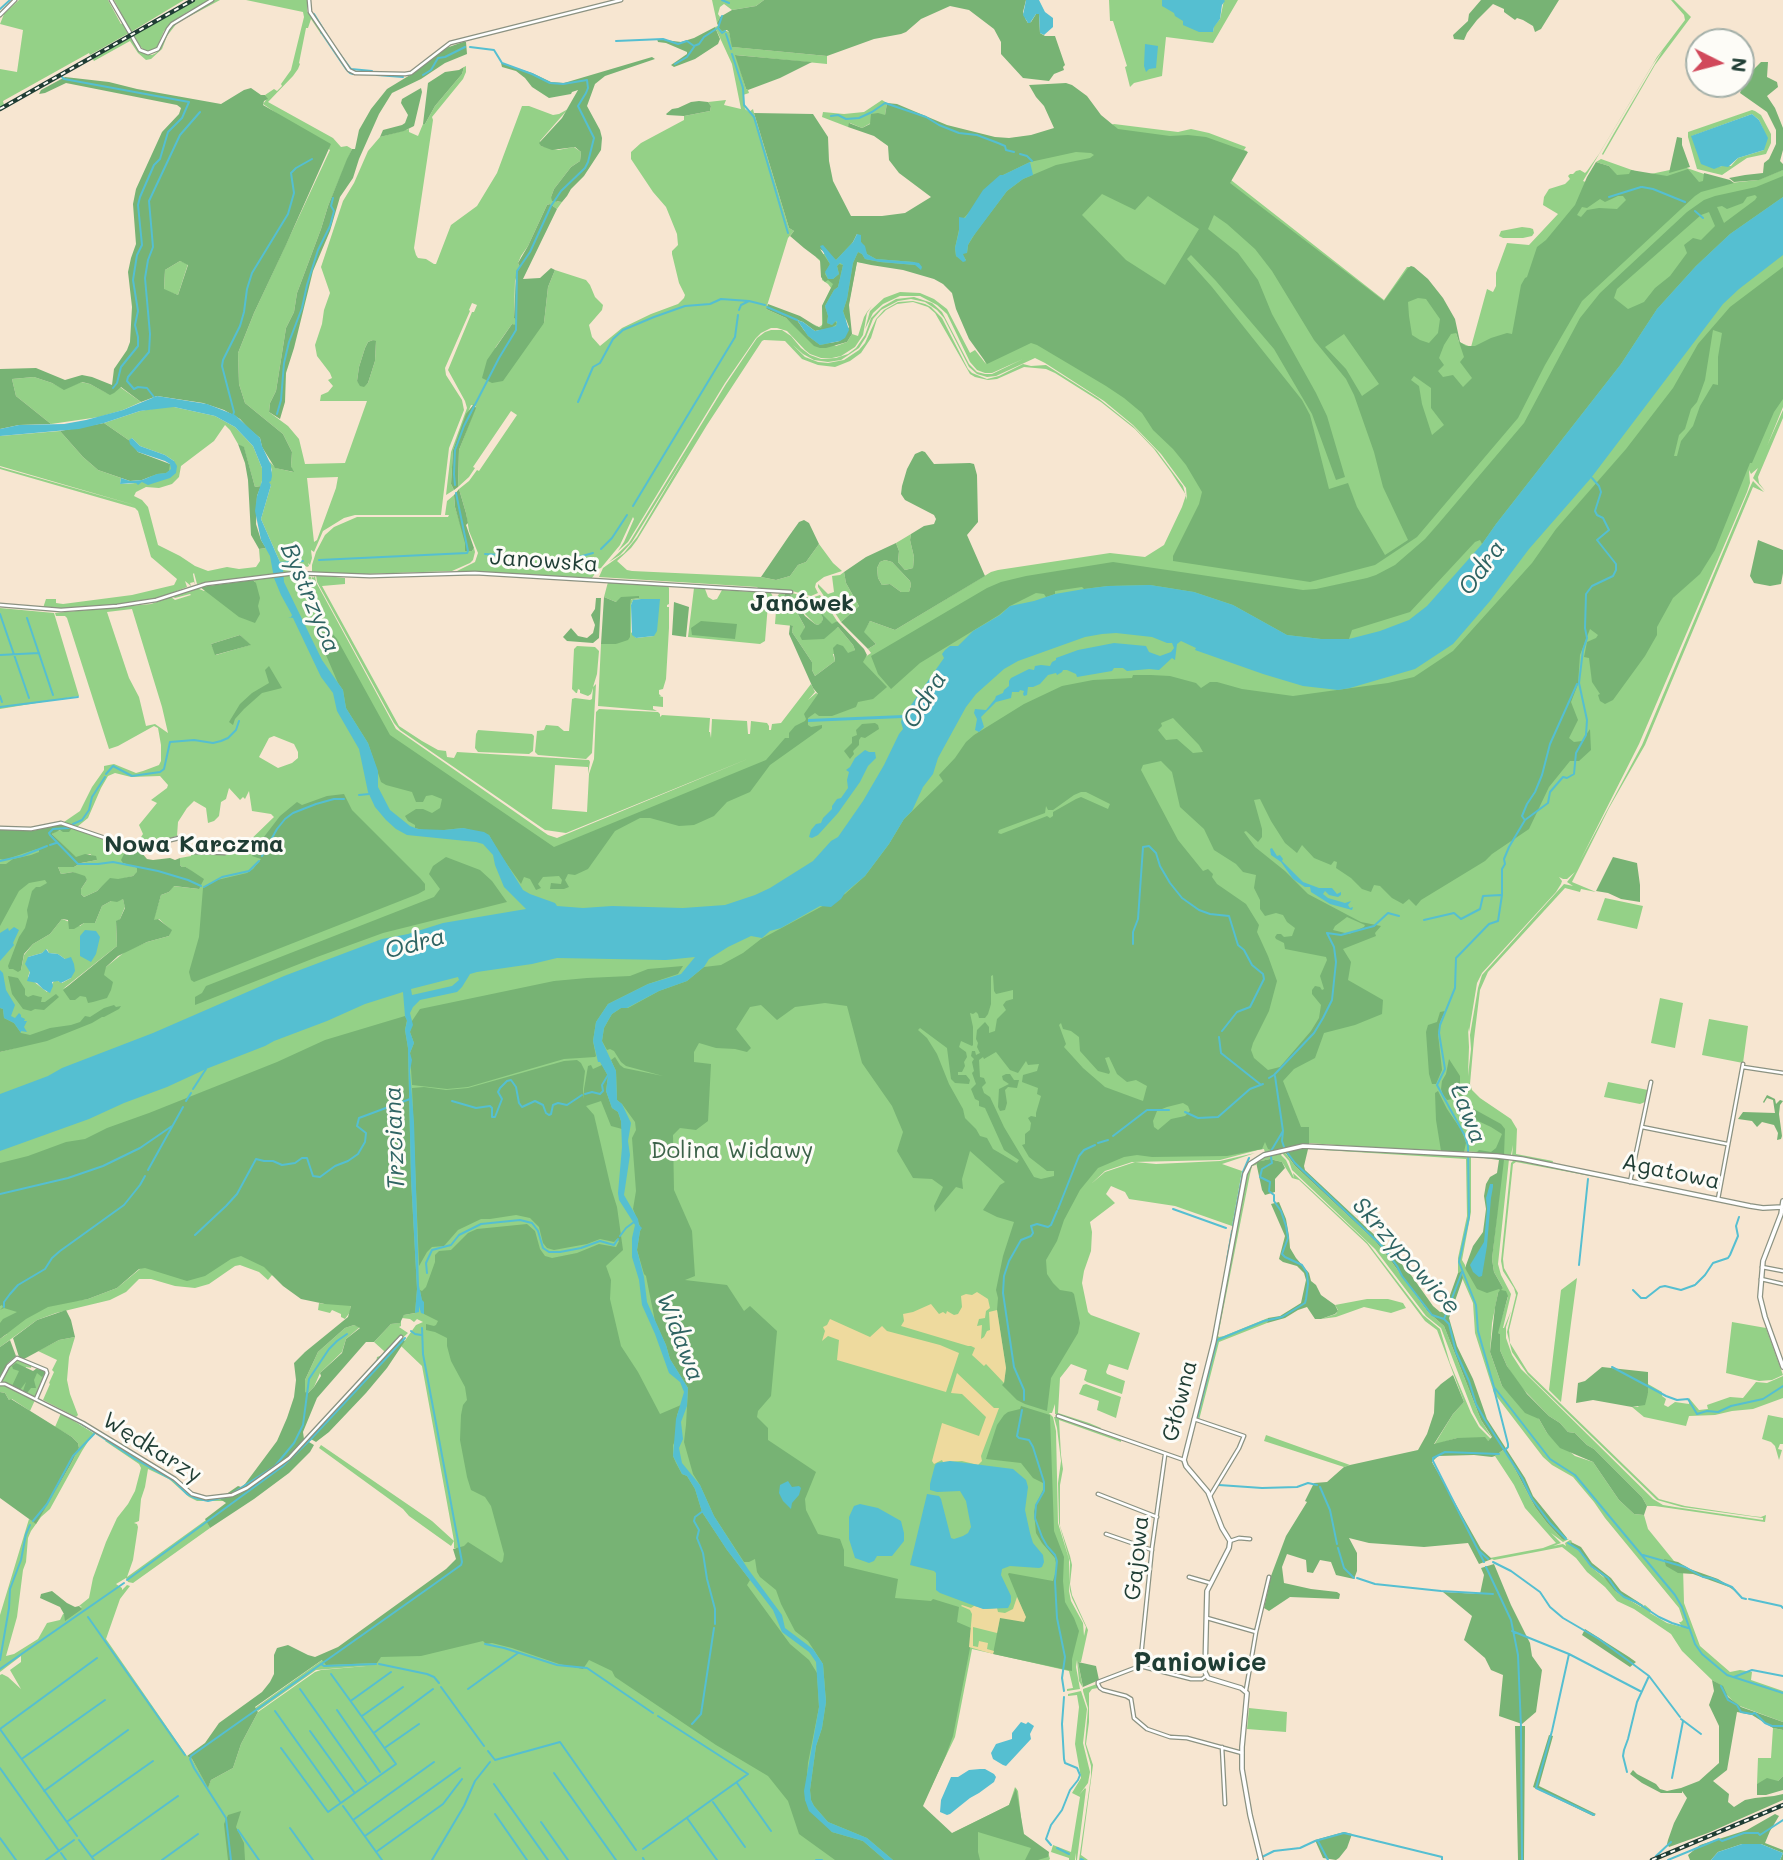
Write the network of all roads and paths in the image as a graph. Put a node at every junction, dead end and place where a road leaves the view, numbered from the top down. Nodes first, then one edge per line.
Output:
1 (15, 0) edge
2 (111, 0) edge
3 (212, 0) edge
4 (309, 0) edge
5 (621, 0) edge
6 (0, 15) edge
7 (791, 592) dead end
8 (0, 605) edge
9 (0, 828) edge
10 (225, 853) dead end
11 (1783, 1073) edge
12 (1651, 1082) dead end
13 (1642, 1127) junction
14 (1727, 1144) junction
15 (1285, 1149) joint
16 (1630, 1182) junction
17 (1718, 1199) junction
18 (1783, 1201) edge
19 (1782, 1207) edge
20 (1762, 1267) junction
21 (1783, 1271) edge
22 (1761, 1279) junction
23 (1783, 1284) edge
24 (401, 1337) dead end
25 (1783, 1367) edge
26 (0, 1382) edge
27 (36, 1399) junction
28 (1058, 1416) dead end
29 (1194, 1419) junction
30 (1165, 1455) junction
31 (1184, 1460) junction
32 (1098, 1494) dead end
33 (1210, 1496) junction
34 (1157, 1517) junction
35 (1106, 1534) dead end
36 (1250, 1539) dead end
37 (1230, 1541) junction
38 (1152, 1550) junction
39 (1189, 1577) dead end
40 (1269, 1577) dead end
41 (1210, 1583) junction
42 (1207, 1618) junction
43 (1256, 1632) junction
44 (1140, 1666) junction
45 (1206, 1676) junction
46 (1246, 1690) junction
47 (1222, 1747) junction
48 (1242, 1753) junction
49 (1226, 1804) dead end
50 (1261, 1860) edge

1 - 6 street
2 - 3 street
4 - 5 street
7 - 8 street, Janowska
9 - 10 street
11 - 14 street
12 - 13 street
13 - 14 street
13 - 16 street
14 - 17 street
15 - 16 street, Agatowa
15 - 29 street, Główna
16 - 17 street, Agatowa
17 - 19 street, Agatowa
18 - 19 street
19 - 20 street
20 - 21 street
20 - 22 street
22 - 23 street
22 - 25 street
24 - 27 street, Wędkarzy
26 - 27 street, Wędkarzy
26 - 27 street
28 - 30 street
29 - 31 street, Główna
29 - 33 street
30 - 31 street
30 - 34 street, Gajowa
31 - 33 street, Główna
32 - 34 street
33 - 37 street, Główna
34 - 38 street, Gajowa
35 - 38 street
36 - 37 street
37 - 41 street
38 - 44 street, Gajowa
39 - 41 street
40 - 43 street
41 - 42 street
42 - 43 street
42 - 45 street
43 - 46 street
44 - 45 street
44 - 47 street
45 - 46 street
46 - 48 street
47 - 48 street
47 - 49 street
48 - 50 street

